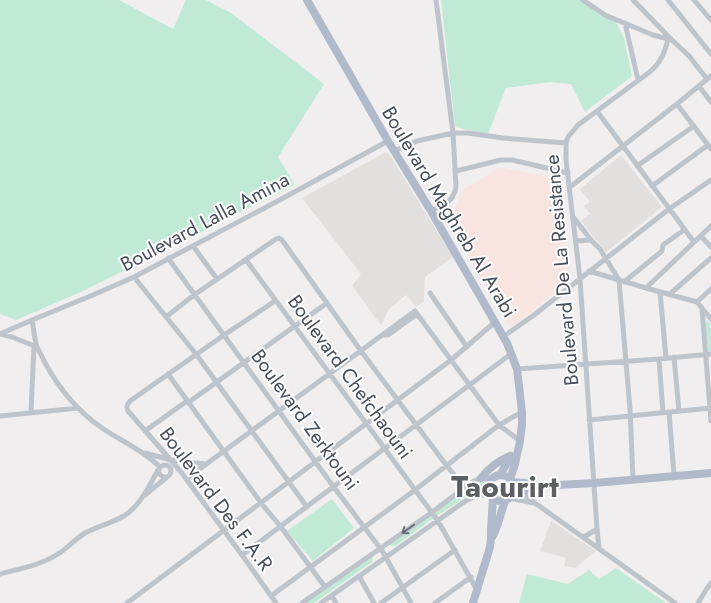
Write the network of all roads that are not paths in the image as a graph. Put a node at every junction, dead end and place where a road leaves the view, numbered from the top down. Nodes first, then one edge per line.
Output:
1 (307, 0) edge
2 (436, 0) edge
3 (583, 0) edge
4 (633, 0) edge
5 (668, 0) edge
6 (694, 0) edge
7 (711, 20) edge
8 (625, 23) junction
9 (670, 39) junction
10 (711, 54) edge
11 (709, 77) edge
12 (638, 80) junction
13 (699, 86) junction
14 (711, 102) edge
15 (677, 104) junction
16 (597, 111) junction
17 (694, 126) junction
18 (453, 133) junction
19 (388, 141) junction
20 (566, 143) junction
21 (622, 145) junction
22 (710, 147) edge
23 (394, 151) junction
24 (637, 166) junction
25 (456, 171) junction
26 (568, 173) junction
27 (711, 180) edge
28 (652, 186) junction
29 (570, 187) junction
30 (669, 209) junction
31 (431, 211) junction
32 (573, 217) junction
33 (711, 226) edge
34 (684, 230) junction
35 (701, 236) junction
36 (591, 240) junction
37 (576, 241) junction
38 (694, 242) junction
39 (193, 246) junction
40 (711, 247) edge
41 (606, 257) junction
42 (168, 258) junction
43 (711, 258) edge
44 (246, 260) junction
45 (589, 271) junction
46 (134, 277) junction
47 (580, 279) junction
48 (217, 280) junction
49 (622, 281) junction
50 (646, 288) junction
51 (711, 290) edge
52 (660, 292) junction
53 (430, 293) dead end
54 (670, 294) junction
55 (194, 296) junction
56 (275, 301) junction
57 (697, 302) junction
58 (327, 303) junction
59 (702, 308) junction
60 (166, 317) junction
61 (711, 319) edge
62 (32, 320) junction
63 (495, 322) junction
64 (294, 327) junction
65 (0, 334) edge
66 (224, 334) junction
67 (504, 336) junction
68 (35, 347) junction
69 (467, 347) junction
70 (361, 351) junction
71 (196, 354) junction
72 (511, 354) junction
73 (709, 354) edge
74 (666, 358) junction
75 (674, 358) junction
76 (659, 359) junction
77 (451, 360) junction
78 (625, 361) junction
79 (244, 362) junction
80 (585, 364) junction
81 (517, 369) junction
82 (168, 374) junction
83 (329, 374) junction
84 (216, 382) junction
85 (470, 384) junction
86 (399, 400) junction
87 (188, 401) junction
88 (78, 408) junction
89 (710, 408) edge
90 (278, 411) junction
91 (679, 411) junction
92 (31, 412) junction
93 (522, 412) junction
94 (666, 412) junction
95 (0, 416) edge
96 (629, 416) junction
97 (589, 420) junction
98 (711, 421) edge
99 (366, 424) junction
100 (416, 424) junction
101 (500, 425) junction
102 (145, 431) junction
103 (251, 431) junction
104 (520, 440) junction
105 (384, 449) junction
106 (224, 451) junction
107 (145, 453) junction
108 (513, 454) junction
109 (171, 460) junction
110 (316, 462) junction
111 (206, 464) junction
112 (173, 466) junction
113 (447, 466) junction
114 (159, 469) junction
115 (711, 473) edge
116 (674, 475) junction
117 (496, 476) junction
118 (167, 477) junction
119 (481, 478) junction
120 (186, 479) junction
121 (633, 479) junction
122 (288, 482) junction
123 (594, 483) junction
124 (333, 486) junction
125 (464, 486) junction
126 (415, 490) junction
127 (510, 490) junction
128 (142, 496) junction
129 (491, 496) junction
130 (261, 503) junction
131 (307, 507) junction
132 (431, 513) junction
133 (438, 521) junction
134 (280, 527) junction
135 (364, 527) junction
136 (597, 529) junction
137 (223, 530) junction
138 (584, 538) junction
139 (491, 539) junction
140 (380, 548) junction
141 (599, 548) junction
142 (455, 550) junction
143 (242, 555) junction
144 (386, 557) junction
145 (311, 568) junction
146 (0, 574) edge
147 (359, 576) junction
148 (470, 577) junction
149 (711, 584) edge
150 (325, 586) junction
151 (403, 588) junction
152 (477, 590) junction
153 (271, 596) junction
154 (332, 596) junction
155 (127, 603) edge
156 (276, 603) edge
157 (302, 603) edge
158 (321, 603) edge
159 (336, 603) edge
160 (374, 603) edge
161 (380, 603) edge
162 (411, 603) edge
163 (435, 603) edge
164 (473, 603) edge
165 (675, 603) edge
166 (698, 603) edge

1 - 19 main road, Boulevard Maghreb Al Arabi
2 - 18 street
3 - 8 street
4 - 9 street
5 - 10 street
6 - 7 street
8 - 9 street
8 - 12 street
9 - 11 street
9 - 12 street, Boulevard De La Resistance
11 - 13 street
12 - 16 street, Boulevard De La Resistance
13 - 14 street
13 - 15 street
15 - 17 street
15 - 21 street
16 - 20 street, Boulevard De La Resistance
16 - 21 street
17 - 22 street
17 - 24 street
18 - 20 street
18 - 23 street
18 - 25 street
19 - 23 main road, Boulevard Maghreb Al Arabi
19 - 39 street, Boulevard Lalla Amina
20 - 26 street, Boulevard De La Resistance
21 - 24 street
21 - 29 street
22 - 28 street
23 - 31 main road, Boulevard Maghreb Al Arabi
24 - 28 street
25 - 26 street
25 - 31 street
26 - 29 street, Boulevard De La Resistance
27 - 30 street
28 - 30 street
29 - 32 street, Boulevard De La Resistance
30 - 34 street
30 - 41 street
31 - 63 main road, Boulevard Maghreb Al Arabi
32 - 36 street
32 - 37 street, Boulevard De La Resistance
33 - 35 street
34 - 38 street
34 - 49 street
35 - 38 street
35 - 40 street
36 - 37 street
36 - 41 street
37 - 47 street, Boulevard De La Resistance
38 - 50 street
39 - 42 street, Boulevard Lalla Amina
39 - 48 street
41 - 45 street
41 - 49 street
42 - 46 street, Boulevard Lalla Amina
42 - 55 street, Boulevard Zerktouni
43 - 54 street
44 - 48 street
44 - 56 street, Boulevard Chefchaouni
44 - 58 street
45 - 47 street
45 - 49 street
46 - 60 street
46 - 62 street, Boulevard Lalla Amina
47 - 67 street
47 - 80 street, Boulevard De La Resistance
48 - 55 street
49 - 50 street
49 - 78 street
50 - 52 street
51 - 57 street
52 - 54 street
52 - 74 street
53 - 69 street
54 - 57 street
55 - 60 street
55 - 66 street, Boulevard Zerktouni
56 - 64 street, Boulevard Chefchaouni
56 - 66 street
57 - 59 street
58 - 64 street
58 - 70 street
59 - 61 street
59 - 73 street
60 - 71 street
62 - 65 street, Boulevard Lalla Amina
62 - 68 street
63 - 67 main road, Boulevard Maghreb Al Arabi
63 - 69 street
64 - 79 street
64 - 83 street, Boulevard Chefchaouni
65 - 68 street
66 - 71 street
66 - 79 street, Boulevard Zerktouni
67 - 72 main road, Boulevard Maghreb Al Arabi
68 - 88 street
68 - 92 street
69 - 77 street
70 - 77 street
70 - 83 street
70 - 86 street
71 - 82 street
71 - 84 street
72 - 81 main road, Boulevard Maghreb Al Arabi
72 - 85 street
73 - 75 street
73 - 89 street
74 - 75 street
74 - 76 street
75 - 91 street
76 - 78 street
76 - 94 street
77 - 85 street
77 - 86 street
78 - 80 street
78 - 96 street
79 - 84 street
79 - 90 street, Boulevard Zerktouni
80 - 81 street
80 - 97 street, Boulevard De La Resistance
81 - 93 main road, Boulevard Maghreb Al Arabi
82 - 87 street
82 - 102 street, Boulevard Des F.A.R
83 - 90 street
83 - 99 street, Boulevard Chefchaouni
84 - 87 street
84 - 103 street
85 - 100 street
85 - 101 street
86 - 99 street
86 - 100 street
87 - 102 street
87 - 106 street
88 - 92 street
88 - 107 street
89 - 91 street
89 - 98 street
90 - 103 street
90 - 110 street, Boulevard Zerktouni
91 - 94 street
92 - 95 street
93 - 101 street
93 - 104 main road, Boulevard Maghreb Al Arabi
94 - 96 street
94 - 116 street
96 - 97 street
96 - 121 street
97 - 123 street, Boulevard De La Resistance
99 - 105 street, Boulevard Chefchaouni
99 - 110 street
100 - 105 street
100 - 113 street
101 - 104 street
101 - 113 street
102 - 109 street, Boulevard Des F.A.R
103 - 106 street
103 - 122 street
104 - 108 main road, Boulevard Maghreb Al Arabi
105 - 124 street
105 - 126 street, Boulevard Chefchaouni
106 - 111 street
106 - 130 street
107 - 109 street
107 - 114 street
108 - 117 main road, Boulevard Maghreb Al Arabi
108 - 119 main road
108 - 127 main road, Boulevard Maghreb Al Arabi
109 - 111 street
109 - 112 street, Boulevard Des F.A.R
110 - 122 street
110 - 124 street, Boulevard Zerktouni
111 - 120 street
112 - 114 street
112 - 118 street
112 - 120 street, Boulevard Des F.A.R
113 - 125 street
113 - 126 street
114 - 118 street
114 - 128 street
115 - 116 main road
116 - 121 main road
117 - 119 street
117 - 127 main road
117 - 129 main road
118 - 128 street
119 - 125 street
120 - 137 street, Boulevard Des F.A.R
121 - 123 main road
122 - 130 street
122 - 131 street
123 - 127 main road
123 - 136 street, Boulevard De La Resistance
124 - 131 street
124 - 135 street, Boulevard Zerktouni
125 - 132 street
126 - 132 street, Boulevard Chefchaouni
126 - 135 street
127 - 129 main road
127 - 138 street
127 - 139 main road, Boulevard Maghreb Al Arabi
128 - 146 street
129 - 133 street
129 - 139 main road, Boulevard Maghreb Al Arabi
130 - 134 street
130 - 137 street
131 - 134 street
132 - 133 street, Boulevard Chefchaouni
132 -> 140 street
133 - 142 street, Boulevard Chefchaouni
133 - 144 street
134 - 143 street
134 - 145 street
135 - 140 street, Boulevard Zerktouni
135 - 145 street
136 - 138 street
136 - 141 street, Boulevard De La Resistance
137 - 143 street, Boulevard Des F.A.R
137 - 155 street
138 - 141 street
139 - 152 main road, Boulevard Maghreb Al Arabi
140 - 144 street, Boulevard Zerktouni
140 - 150 street
141 - 165 street
142 - 148 street, Boulevard Chefchaouni
142 - 151 street
143 - 153 street, Boulevard Des F.A.R
144 - 147 street
144 - 151 street, Boulevard Zerktouni
145 - 150 street
145 - 153 street
147 - 154 street
147 - 160 street
148 - 152 street, Boulevard Chefchaouni
148 - 163 street
149 - 166 street
150 - 157 street
151 - 161 street
151 - 162 street, Boulevard Zerktouni
152 - 164 main road, Boulevard Maghreb Al Arabi
153 - 156 street, Boulevard Des F.A.R
154 - 158 street
154 - 159 street

